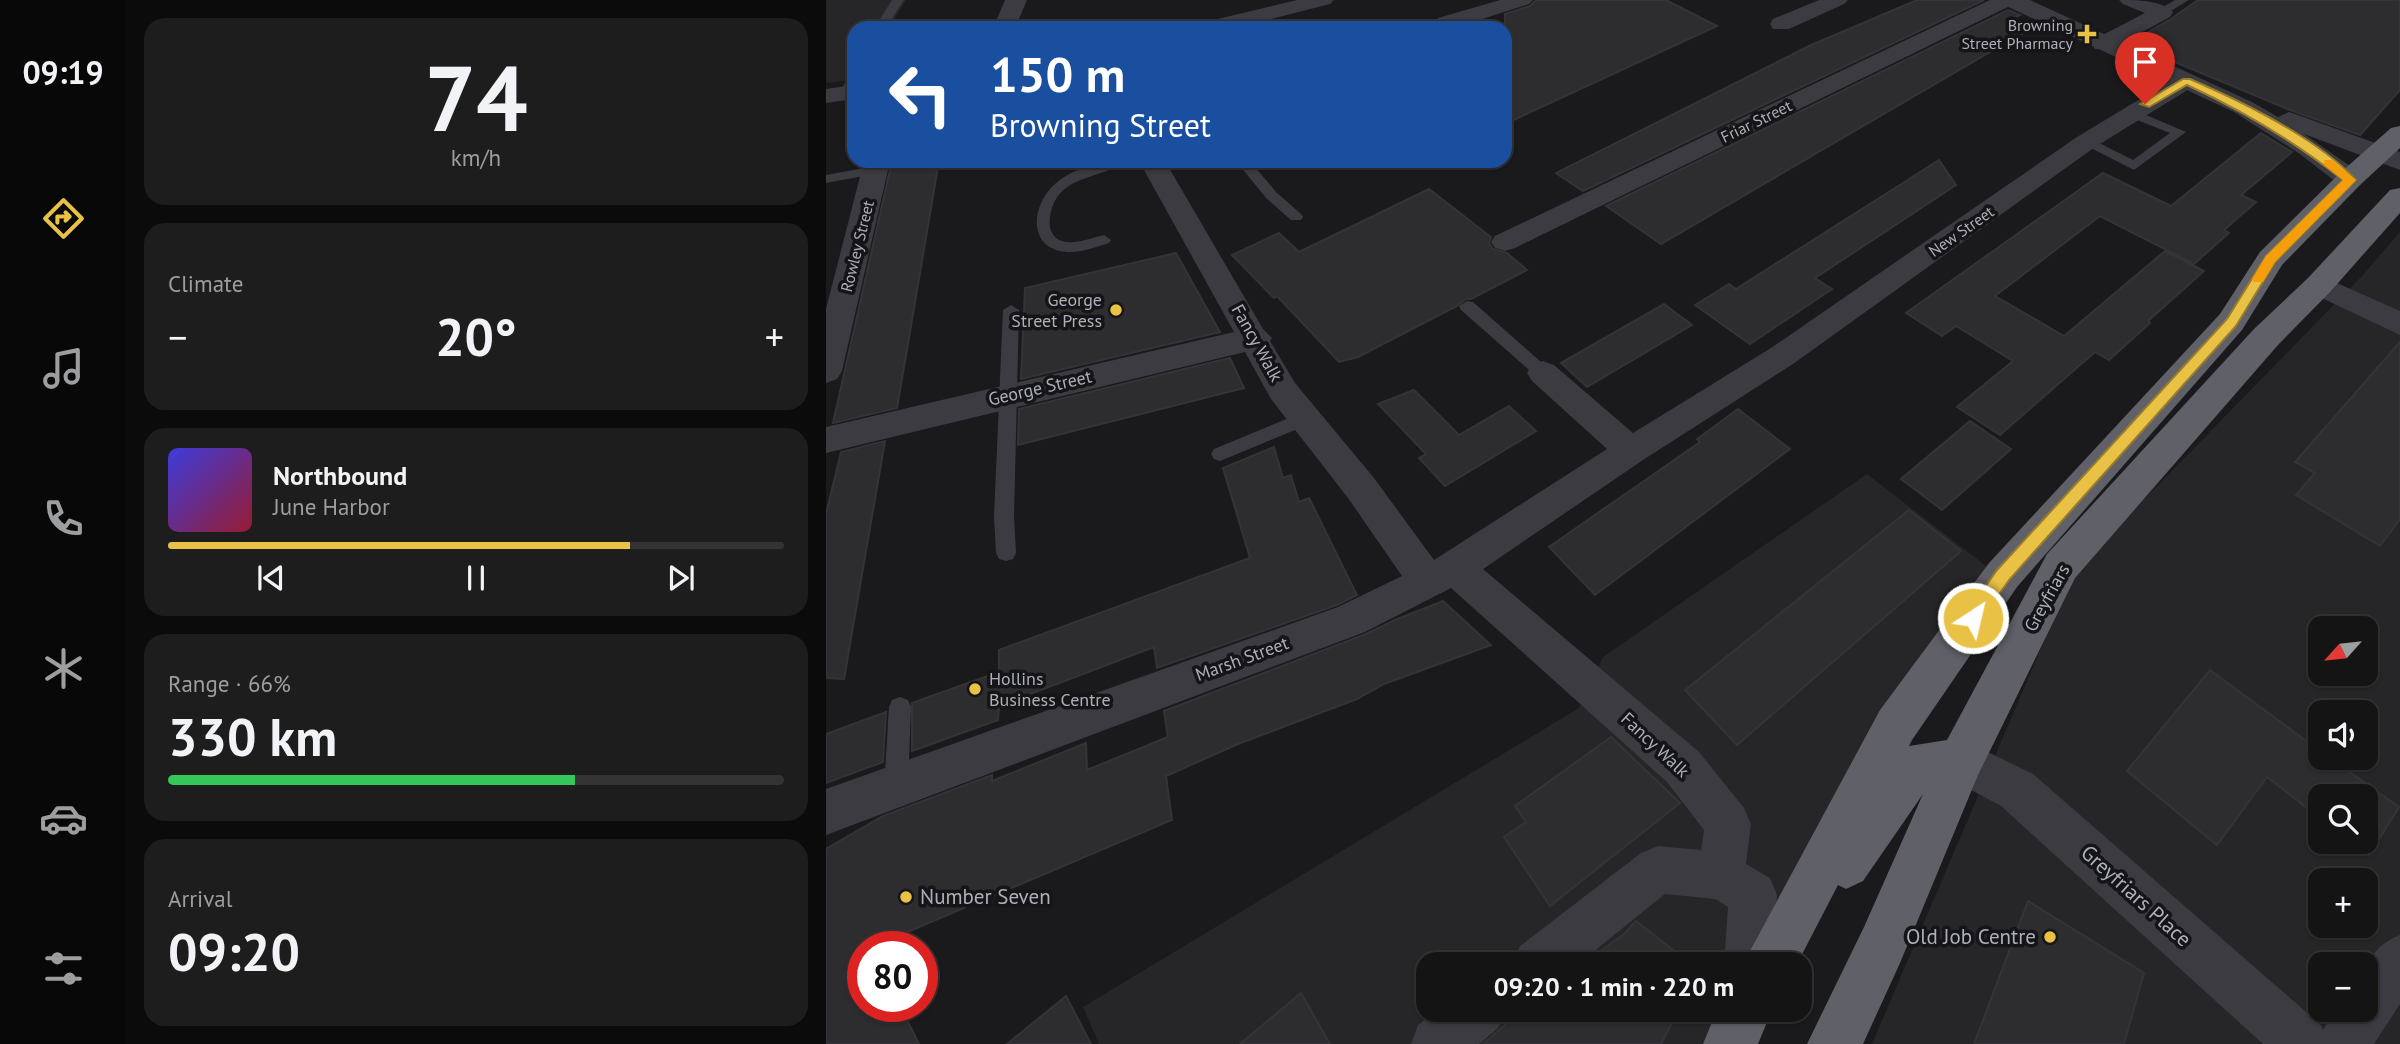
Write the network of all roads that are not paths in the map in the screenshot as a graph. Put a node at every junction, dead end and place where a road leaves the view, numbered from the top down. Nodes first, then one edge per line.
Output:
1 (898, 0) edge
2 (1016, 0) edge
3 (1323, 0) edge
4 (1522, 0) edge
5 (1837, 0) edge
6 (2009, 0) edge
7 (2130, 0) edge
8 (2183, 0) edge
9 (2162, 12) junction
10 (884, 21) edge
11 (1007, 21) edge
12 (1238, 21) edge
13 (1453, 21) edge
14 (1781, 24) dead end
15 (2103, 44) junction
16 (2186, 81) junction
17 (2243, 107) junction
18 (2132, 113) junction
19 (2400, 134) edge
20 (2086, 142) junction
21 (2390, 158) edge
22 (868, 168) edge
23 (876, 168) edge
24 (1099, 168) edge
25 (1161, 168) edge
26 (1249, 168) edge
27 (826, 179) edge
28 (2343, 187) junction
29 (2400, 196) edge
30 (1296, 217) dead end
31 (1104, 240) dead end
32 (1505, 242) dead end
33 (2319, 285) junction
34 (1468, 306) dead end
35 (1011, 310) dead end
36 (2400, 324) edge
37 (1255, 338) junction
38 (826, 371) edge
39 (1543, 373) joint
40 (1737, 383) joint
41 (1009, 395) junction
42 (1306, 418) junction
43 (826, 440) edge
44 (1631, 451) junction
45 (1220, 454) dead end
46 (1006, 553) dead end
47 (1441, 575) junction
48 (900, 707) dead end
49 (1961, 761) junction
50 (897, 789) junction
51 (826, 812) edge
52 (1721, 876) junction
53 (1553, 952) edge
54 (1750, 952) edge
55 (1775, 952) edge
56 (1784, 952) edge
57 (2400, 960) edge
58 (1465, 1022) edge
59 (1740, 1022) edge
60 (1437, 1044) edge
61 (1730, 1044) edge
62 (1834, 1044) edge
63 (2302, 1044) edge
64 (2343, 1044) edge

1 - 10 lane
2 - 11 street
3 - 12 street
4 - 13 street
5 - 14 street
6 - 15 street
6 - 32 street, Friar Street
7 - 9 street
8 - 9 lane
9 - 15 street
15 - 16 street
16 - 17 street
16 - 18 street, New Street
17 - 21 street
17 - 28 street
18 - 20 street, New Street
18 - 20 lane
19 - 21 highway
20 - 40 street, New Street
21 - 28 highway
22 - 27 lane
23 - 38 street, Rowley Street
24 - 31 lane
25 - 37 street, Fancy Walk
26 - 30 lane
28 - 55 highway
29 - 33 highway, Greyfriars
33 - 36 street
33 - 49 highway, Greyfriars
34 - 39 lane
35 - 41 lane
37 - 41 street, George Street
37 - 42 street, Fancy Walk
39 - 44 street
40 - 44 street, Marsh Street
41 - 43 street, George Street
41 - 46 lane
42 - 45 lane
42 - 47 street, Fancy Walk
44 - 47 street, Marsh Street
47 - 50 street, Marsh Street
47 - 52 street, Fancy Walk
48 - 50 lane
49 - 56 highway
49 - 62 highway, Greyfriars
49 - 63 street, Greyfriars Place
50 - 51 street, Marsh Street
52 - 53 street
52 - 54 street
57 - 64 street
58 - 60 street
59 - 61 highway

